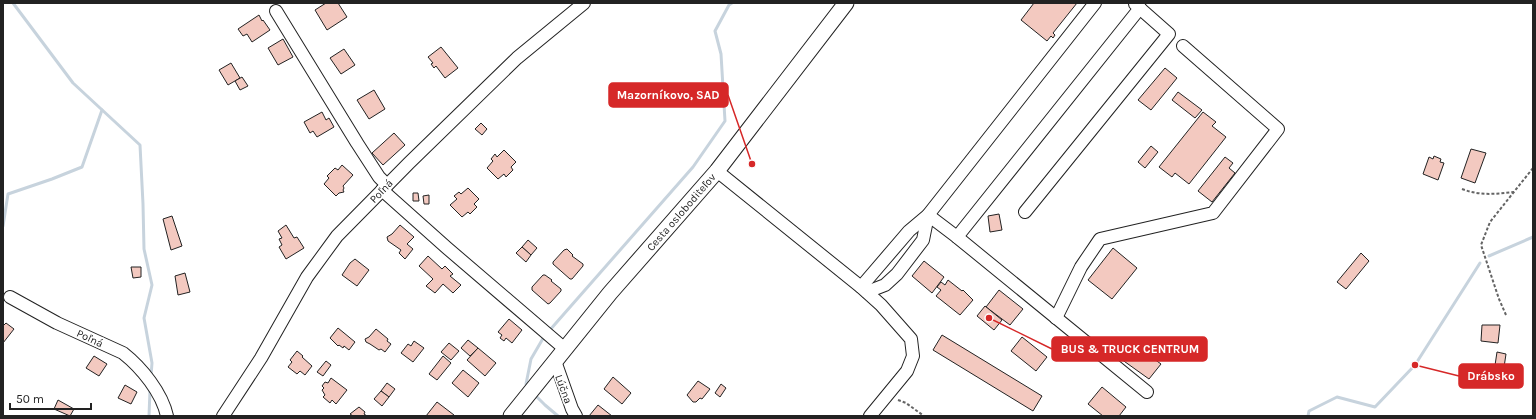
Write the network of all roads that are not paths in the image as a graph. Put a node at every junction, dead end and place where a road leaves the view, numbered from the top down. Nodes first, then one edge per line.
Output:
1 (584, 3) edge
2 (846, 3) edge
3 (1095, 3) edge
4 (1137, 6) edge
5 (276, 11) dead end
6 (1183, 46) dead end
7 (716, 171) junction
8 (384, 187) junction
9 (1025, 212) dead end
10 (928, 215) junction
11 (957, 237) junction
12 (864, 289) junction
13 (10, 297) dead end
14 (1056, 318) junction
15 (565, 349) junction
16 (555, 361) junction
17 (1146, 392) dead end
18 (167, 416) edge
19 (223, 416) edge
20 (510, 416) edge
21 (576, 416) edge
22 (870, 416) edge

1 - 8 street, Poľná
2 - 7 main road, Cesta osloboditeľov
3 - 10 street
4 - 9 street
4 - 11 street
5 - 8 street
6 - 14 street
7 - 12 street
7 - 15 main road, Cesta osloboditeľov
8 - 15 street
8 - 19 street, Poľná
10 - 11 street
10 - 12 street
10 - 12 street
11 - 14 street
12 - 22 street
13 - 18 street, Poľná
14 - 17 street
15 - 16 main road, Cesta osloboditeľov
16 - 20 main road, Cesta osloboditeľov
16 - 21 street, Lúčna

